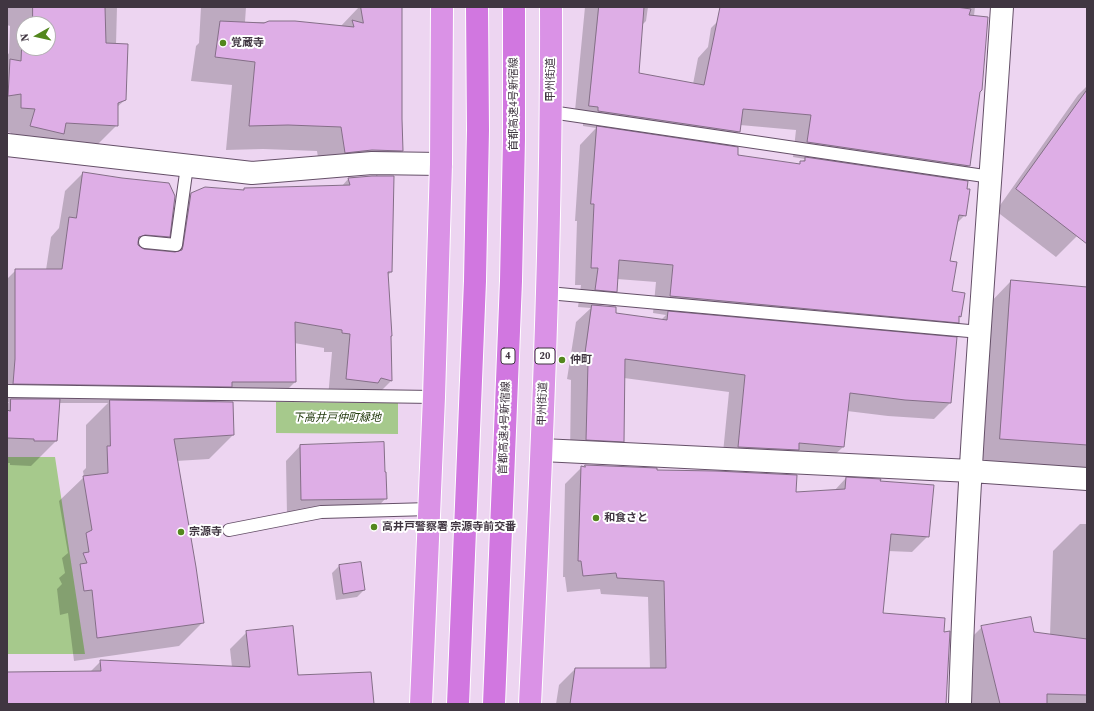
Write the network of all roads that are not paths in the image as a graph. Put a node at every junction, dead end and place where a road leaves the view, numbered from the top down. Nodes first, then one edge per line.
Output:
1 (442, 7) edge
2 (477, 7) edge
3 (514, 7) edge
4 (551, 7) edge
5 (1002, 7) edge
6 (551, 112) junction
7 (7, 145) edge
8 (441, 164) junction
9 (187, 166) junction
10 (991, 177) junction
11 (146, 242) dead end
12 (548, 293) junction
13 (980, 332) junction
14 (7, 391) edge
15 (434, 397) junction
16 (542, 450) junction
17 (971, 471) junction
18 (1087, 479) edge
19 (430, 509) junction
20 (229, 530) dead end
21 (421, 704) edge
22 (458, 704) edge
23 (494, 704) edge
24 (530, 704) edge
25 (960, 704) edge

1 - 8 highway
2 - 22 highway
3 - 23 highway, 首都高速4号新宿線 / 4
4 - 6 highway, 甲州街道 / 20
5 - 10 street
6 - 10 lane
6 - 12 highway, 甲州街道 / 20
7 - 9 street
8 - 9 street
8 - 15 highway
9 - 11 lane
10 - 13 street
12 - 13 lane
12 - 16 highway, 甲州街道 / 20
13 - 17 street
14 - 15 lane
15 - 19 highway
16 - 17 street
16 - 24 highway, 甲州街道 / 20
17 - 18 street
17 - 25 street
19 - 20 lane
19 - 21 highway

